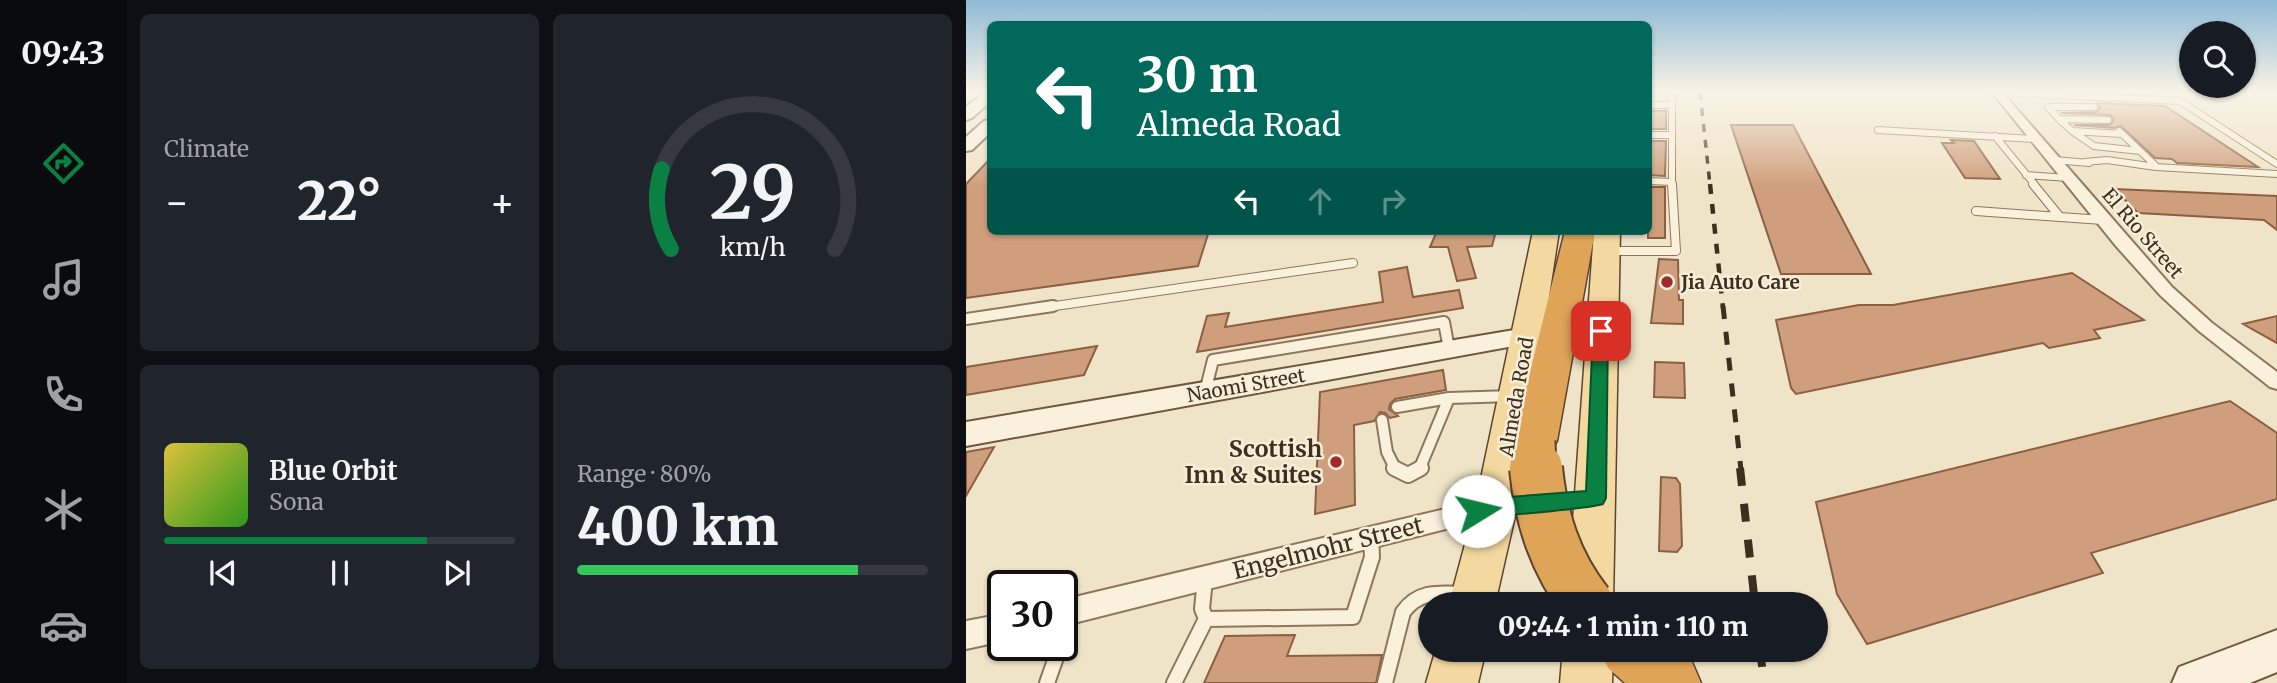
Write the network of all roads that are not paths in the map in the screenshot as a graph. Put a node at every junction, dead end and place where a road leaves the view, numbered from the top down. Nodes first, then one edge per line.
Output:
1 (1672, 124) edge
2 (2024, 124) edge
3 (2064, 124) edge
4 (2215, 124) edge
5 (987, 128) edge
6 (1878, 130) dead end
7 (2072, 131) junction
8 (1652, 135) edge
9 (1672, 135) junction
10 (1995, 136) junction
11 (2036, 139) junction
12 (966, 146) edge
13 (2140, 150) junction
14 (2054, 160) junction
15 (2277, 164) edge
16 (2156, 166) junction
17 (2277, 174) edge
18 (2026, 175) junction
19 (2069, 178) junction
20 (1652, 181) edge
21 (1672, 182) junction
22 (1976, 211) dead end
23 (2060, 217) junction
24 (2103, 220) junction
25 (1545, 235) edge
26 (1598, 238) edge
27 (1353, 263) dead end
28 (966, 319) edge
29 (1526, 336) junction
30 (2277, 382) edge
31 (1516, 396) junction
32 (1449, 398) junction
33 (1397, 407) dead end
34 (1382, 420) dead end
35 (966, 434) edge
36 (1596, 498) junction
37 (1496, 507) junction
38 (1371, 537) junction
39 (1205, 578) junction
40 (1475, 592) edge
41 (1576, 592) edge
42 (1590, 592) edge
43 (1418, 594) edge
44 (1078, 609) edge
45 (1206, 619) junction
46 (987, 630) edge
47 (966, 635) edge
48 (2277, 651) edge
49 (1054, 661) edge
50 (1458, 662) edge
51 (1587, 662) edge
52 (1644, 662) edge
53 (1046, 683) edge
54 (1174, 683) edge
55 (1385, 683) edge
56 (1452, 683) edge
57 (1586, 683) edge
58 (1671, 683) edge
59 (2195, 683) edge

1 - 9 lane
2 - 11 street, El Rio Street
3 - 7 lane
4 - 15 lane
5 - 12 street
6 - 10 lane
7 - 13 lane
7 - 13 lane
8 - 9 lane
9 - 21 lane
10 - 11 lane
10 - 18 lane
11 - 14 street, El Rio Street
13 - 16 lane
14 - 16 lane
14 - 19 street, El Rio Street
16 - 17 lane
18 - 19 lane
18 - 23 lane
19 - 24 street, El Rio Street
20 - 21 lane
21 - 26 lane
22 - 23 lane
23 - 24 lane
24 - 30 street, El Rio Street
25 - 29 main road, Almeda Road
26 - 36 main road
26 - 41 highway, bridge
27 - 28 lane
29 - 31 main road, Almeda Road
29 - 35 street, Naomi Street
31 - 32 lane
31 - 37 main road, Almeda Road
32 - 33 lane
32 - 34 lane
36 - 37 street, Engelmohr Street
36 - 42 main road
37 - 38 street, Engelmohr Street
37 - 40 main road, Almeda Road
38 - 39 street, Engelmohr Street
38 - 45 lane
39 - 44 street, Engelmohr Street
39 - 45 lane
43 - 55 lane
45 - 54 lane
46 - 47 street
48 - 59 street
49 - 53 lane
50 - 56 main road
51 - 57 main road
52 - 58 highway

